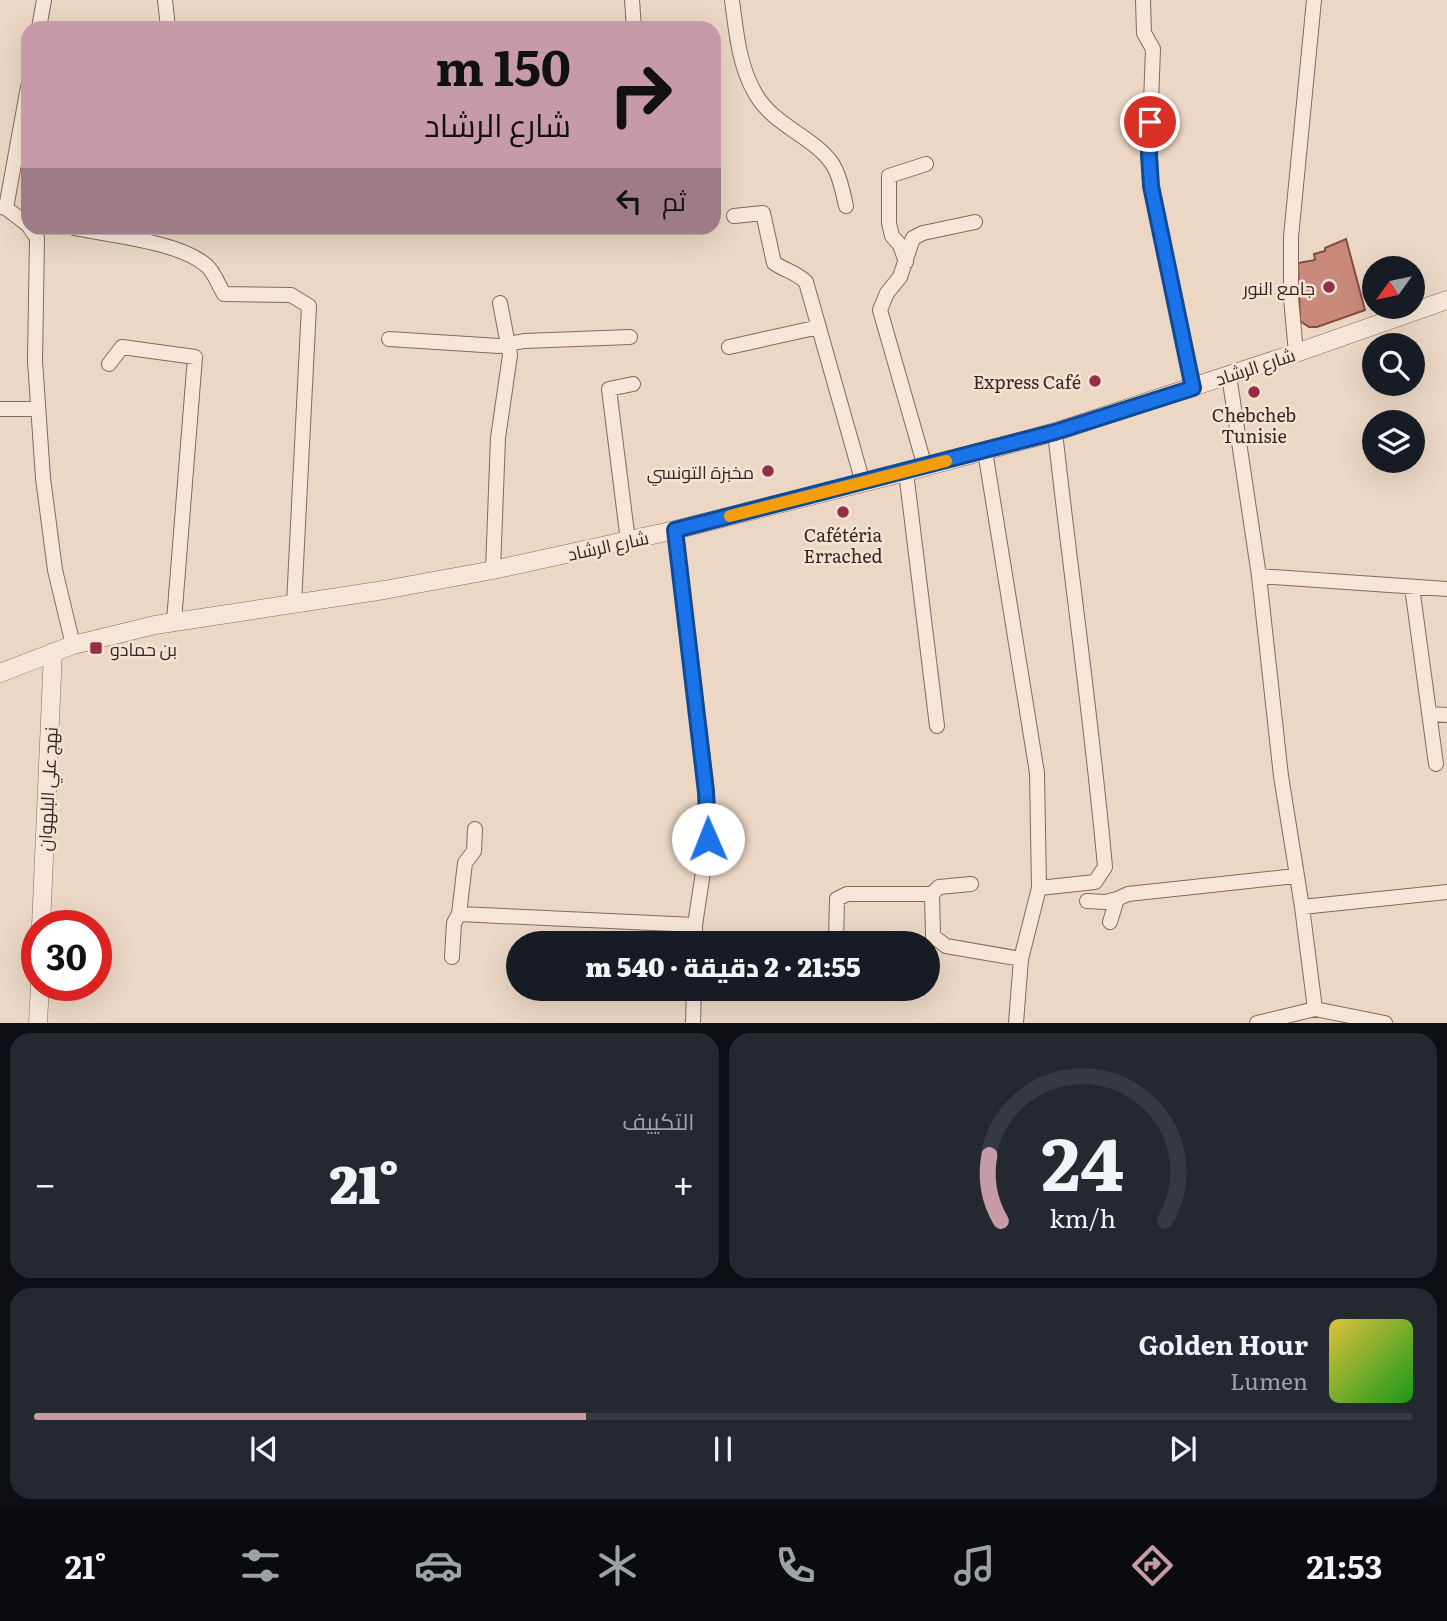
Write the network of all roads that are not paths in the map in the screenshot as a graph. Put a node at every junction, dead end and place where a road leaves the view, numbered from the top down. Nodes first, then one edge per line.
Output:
1 (44, 0) edge
2 (165, 0) edge
3 (632, 0) edge
4 (732, 0) edge
5 (1143, 0) edge
6 (1314, 0) edge
7 (40, 21) edge
8 (167, 21) edge
9 (634, 21) edge
10 (21, 121) edge
11 (926, 164) dead end
12 (846, 206) dead end
13 (3, 207) edge
14 (734, 216) dead end
15 (21, 219) edge
16 (975, 222) dead end
17 (35, 235) edge
18 (110, 235) edge
19 (906, 263) junction
20 (1447, 300) edge
21 (500, 303) dead end
22 (818, 327) junction
23 (630, 337) dead end
24 (389, 340) dead end
25 (509, 346) junction
26 (729, 347) dead end
27 (1296, 353) junction
28 (109, 364) dead end
29 (1229, 375) junction
30 (633, 384) dead end
31 (1193, 388) junction
32 (0, 409) edge
33 (38, 409) junction
34 (1055, 432) junction
35 (985, 451) junction
36 (925, 467) junction
37 (906, 472) junction
38 (863, 483) junction
39 (675, 530) junction
40 (628, 541) junction
41 (493, 570) junction
42 (1259, 576) junction
43 (1412, 587) junction
44 (1447, 589) edge
45 (294, 604) junction
46 (174, 621) junction
47 (73, 645) junction
48 (53, 652) junction
49 (0, 673) edge
50 (1429, 714) junction
51 (1447, 715) edge
52 (937, 726) dead end
53 (1436, 764) dead end
54 (475, 829) dead end
55 (1296, 876) junction
56 (971, 884) dead end
57 (1039, 888) junction
58 (1447, 892) edge
59 (932, 894) junction
60 (1117, 899) junction
61 (1087, 901) dead end
62 (1302, 907) junction
63 (42, 910) edge
64 (459, 914) junction
65 (1110, 922) dead end
66 (695, 925) junction
67 (695, 931) edge
68 (836, 931) edge
69 (452, 957) dead end
70 (1021, 959) junction
71 (39, 1001) edge
72 (694, 1001) edge
73 (1315, 1009) junction
74 (38, 1023) edge
75 (693, 1023) edge
76 (1017, 1023) edge
77 (1257, 1023) edge
78 (1385, 1023) edge

1 - 7 street
2 - 8 street
3 - 9 street
4 - 12 street
5 - 31 street
6 - 27 street
10 - 13 street
11 - 19 street
13 - 15 street
14 - 22 street
16 - 19 street
17 - 33 street
18 - 45 street
19 - 36 street
20 - 27 street, شارع الرشاد
21 - 25 street
22 - 26 street
22 - 38 street
23 - 25 street
24 - 25 street
25 - 41 street
27 - 29 street, شارع الرشاد
28 - 46 street
29 - 31 street, شارع الرشاد
29 - 42 street
30 - 40 street
31 - 34 street, شارع الرشاد
32 - 33 street
33 - 47 street
34 - 35 street, شارع الرشاد
34 - 57 street
35 - 36 street, شارع الرشاد
35 - 57 street
36 - 37 street, شارع الرشاد
37 - 38 street, شارع الرشاد
37 - 52 street
38 - 39 street, شارع الرشاد
39 - 40 street, شارع الرشاد
39 - 66 street
40 - 41 street, شارع الرشاد
41 - 45 street, شارع الرشاد
42 - 43 street
42 - 55 street
43 - 44 street
43 - 50 street
45 - 46 street, شارع الرشاد
46 - 47 street, شارع الرشاد
47 - 48 street, شارع الرشاد
48 - 49 street, شارع الرشاد
48 - 63 street, نهج علي البلهوان
50 - 51 street
50 - 53 street
54 - 64 street
55 - 60 street
55 - 62 street
56 - 59 street
57 - 70 street
58 - 62 street
59 - 68 street
59 - 70 street
60 - 61 street
60 - 65 street
62 - 73 street
64 - 66 street
64 - 69 street
66 - 67 street
70 - 76 street
71 - 74 street
72 - 75 street
73 - 77 street
73 - 78 street

